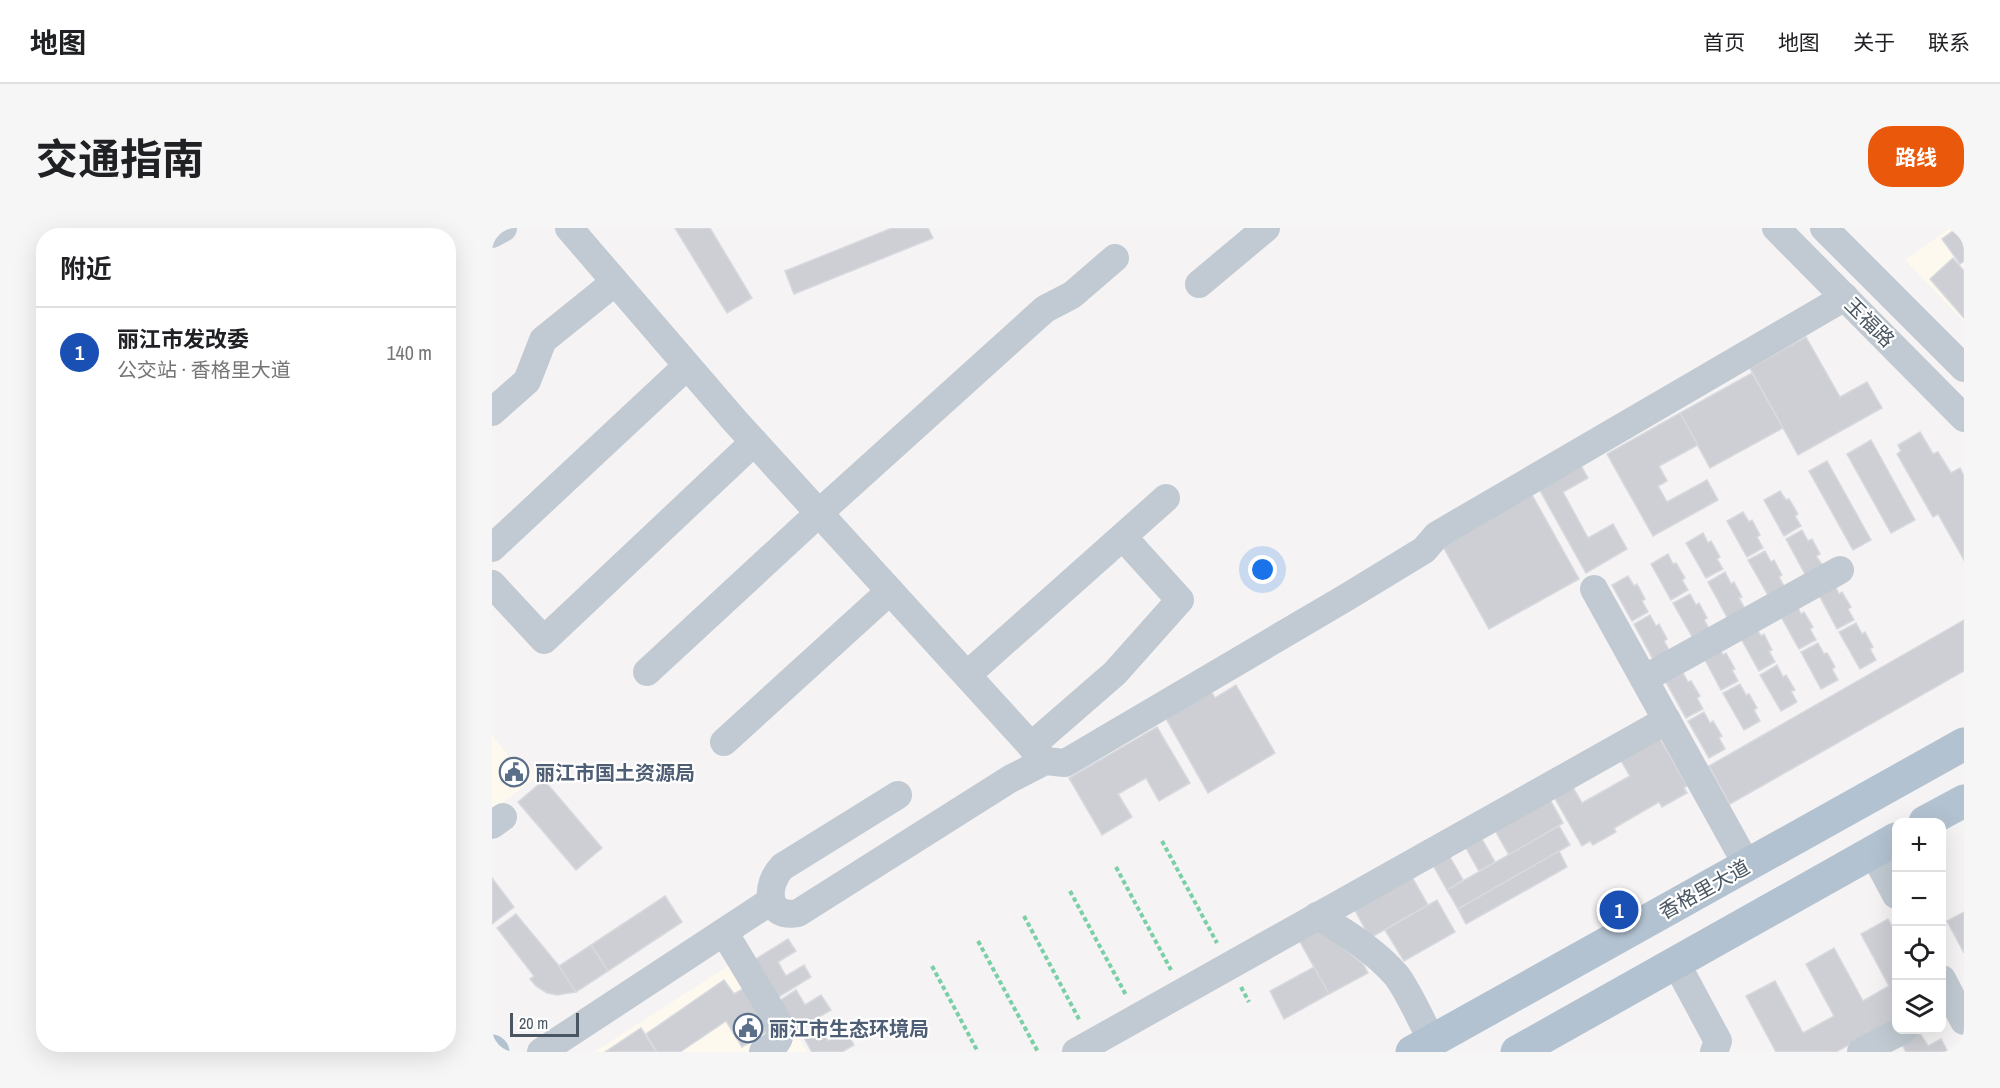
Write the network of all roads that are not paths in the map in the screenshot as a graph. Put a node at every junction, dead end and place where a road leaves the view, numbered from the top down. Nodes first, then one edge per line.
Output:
1 (503, 228) edge
2 (569, 228) edge
3 (1266, 228) edge
4 (1776, 228) edge
5 (1824, 228) edge
6 (492, 234) edge
7 (1115, 258) dead end
8 (615, 282) junction
9 (1198, 284) dead end
10 (1845, 297) junction
11 (687, 366) junction
12 (1964, 369) edge
13 (492, 412) edge
14 (1964, 418) edge
15 (754, 442) junction
16 (1166, 498) dead end
17 (819, 513) junction
18 (1124, 537) junction
19 (492, 548) edge
20 (1840, 570) dead end
21 (492, 585) edge
22 (1594, 588) dead end
23 (890, 591) junction
24 (647, 672) dead end
25 (967, 675) junction
26 (1644, 679) junction
27 (1667, 720) junction
28 (724, 742) dead end
29 (1964, 744) edge
30 (1038, 754) junction
31 (898, 795) dead end
32 (1964, 801) edge
33 (1932, 818) edge
34 (1885, 845) edge
35 (1747, 865) junction
36 (1892, 877) edge
37 (771, 901) junction
38 (1317, 916) junction
39 (724, 932) junction
40 (1676, 963) junction
41 (1894, 1034) edge
42 (1422, 1046) edge
43 (1084, 1048) edge
44 (541, 1052) edge
45 (763, 1052) edge
46 (1517, 1052) edge
47 (1714, 1052) edge
48 (1861, 1052) edge

1 - 6 street
2 - 8 street
3 - 9 street
4 - 10 street, 玉福路
5 - 12 street, 玉福路
7 - 17 street
8 - 11 street
8 - 13 street
10 - 14 street, 玉福路
10 - 30 street
11 - 15 street
11 - 19 street
15 - 17 street
15 - 21 street
16 - 18 street
17 - 23 street
17 - 24 street
18 - 25 street
18 - 30 street
20 - 26 street
22 - 26 street
23 - 25 street
23 - 28 street
25 - 30 street
26 - 27 street
27 - 35 street
27 - 38 street
29 - 35 main road, 香格里大道
30 - 37 street
31 - 37 street
32 - 33 main road
34 - 36 street
34 - 40 main road
35 - 42 main road, 香格里大道
37 - 39 street
38 - 42 street
38 - 43 street
39 - 44 street
39 - 45 street
40 - 46 main road
40 - 47 street
41 - 48 street

